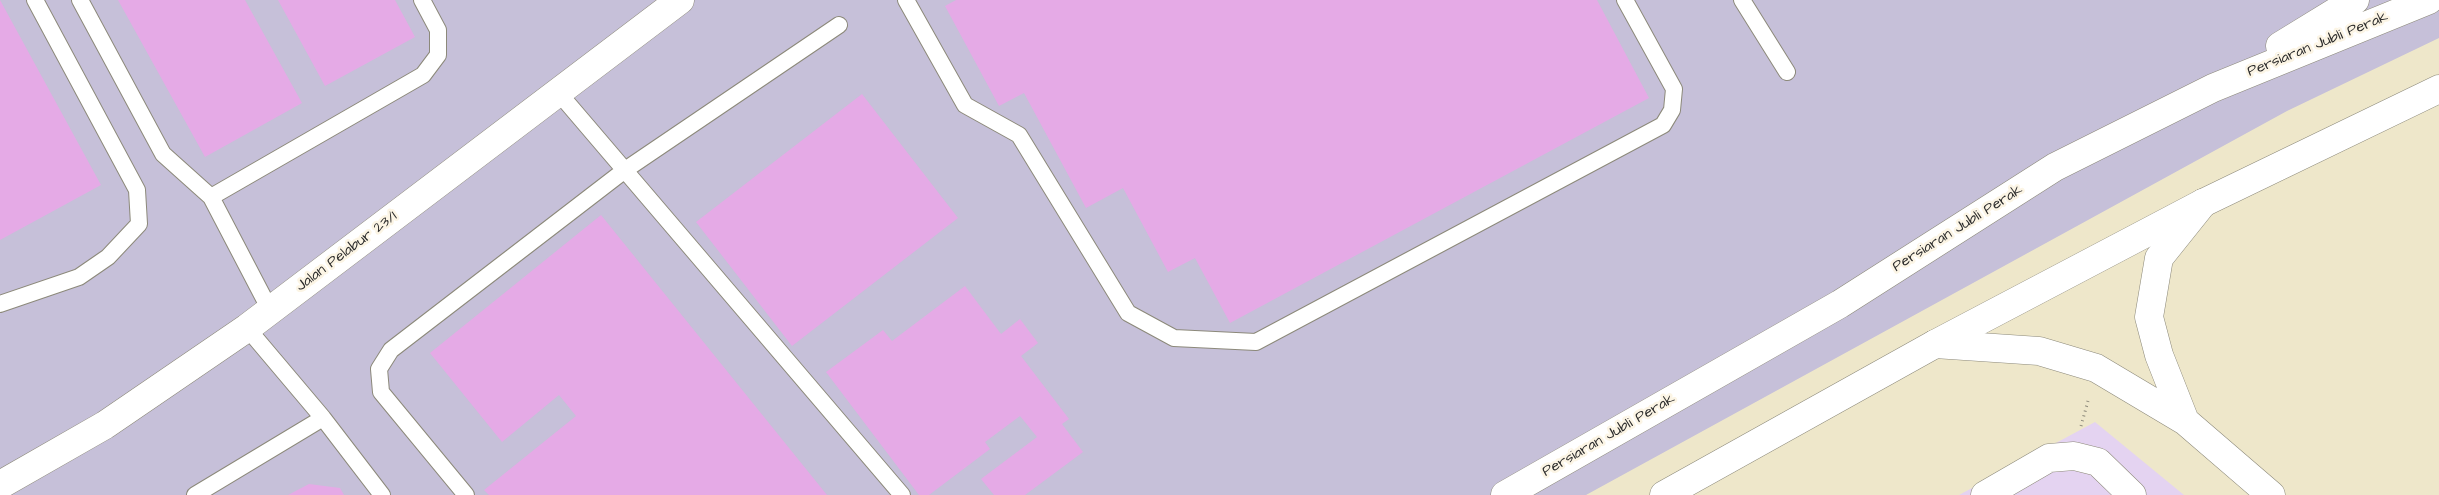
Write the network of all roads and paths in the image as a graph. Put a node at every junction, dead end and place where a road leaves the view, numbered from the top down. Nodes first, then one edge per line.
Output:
1 (35, 0) edge
2 (80, 0) edge
3 (422, 0) edge
4 (680, 0) edge
5 (906, 0) edge
6 (1625, 0) edge
7 (1742, 0) edge
8 (2355, 0) edge
9 (2429, 0) edge
10 (839, 25) dead end
11 (1787, 72) dead end
12 (2213, 88) junction
13 (2439, 89) edge
14 (558, 92) junction
15 (625, 170) junction
16 (211, 197) junction
17 (2203, 203) junction
18 (0, 304) edge
19 (270, 310) junction
20 (247, 328) junction
21 (1935, 344) junction
22 (2096, 368) junction
23 (323, 418) junction
24 (2185, 421) junction
25 (2074, 456) junction
26 (0, 485) edge
27 (195, 495) edge
28 (382, 495) edge
29 (466, 495) edge
30 (902, 495) edge
31 (1506, 495) edge
32 (1664, 495) edge
33 (1986, 495) edge
34 (2132, 495) edge
35 (2271, 495) edge

1 - 18 lane
2 - 16 lane
3 - 16 lane
4 - 14 main road, Jalan Pelabur 23/1
5 - 6 lane
7 - 11 lane
8 - 12 main road
9 - 12 main road, Persiaran Jubli Perak
10 - 15 lane
12 - 31 main road, Persiaran Jubli Perak
13 - 17 main road
14 - 15 lane
14 - 19 main road, Jalan Pelabur 23/1
15 - 29 lane
15 - 30 lane
16 - 19 lane
17 - 21 main road
17 - 24 main road
19 - 20 main road, Jalan Pelabur 23/1
20 - 23 lane
20 - 26 main road, Jalan Pelabur 23/1
21 - 22 main road
21 - 32 main road
22 - 24 main road
22 - 25 path
23 - 27 lane
23 - 28 lane
24 - 35 main road
25 - 33 main road
25 - 34 main road

